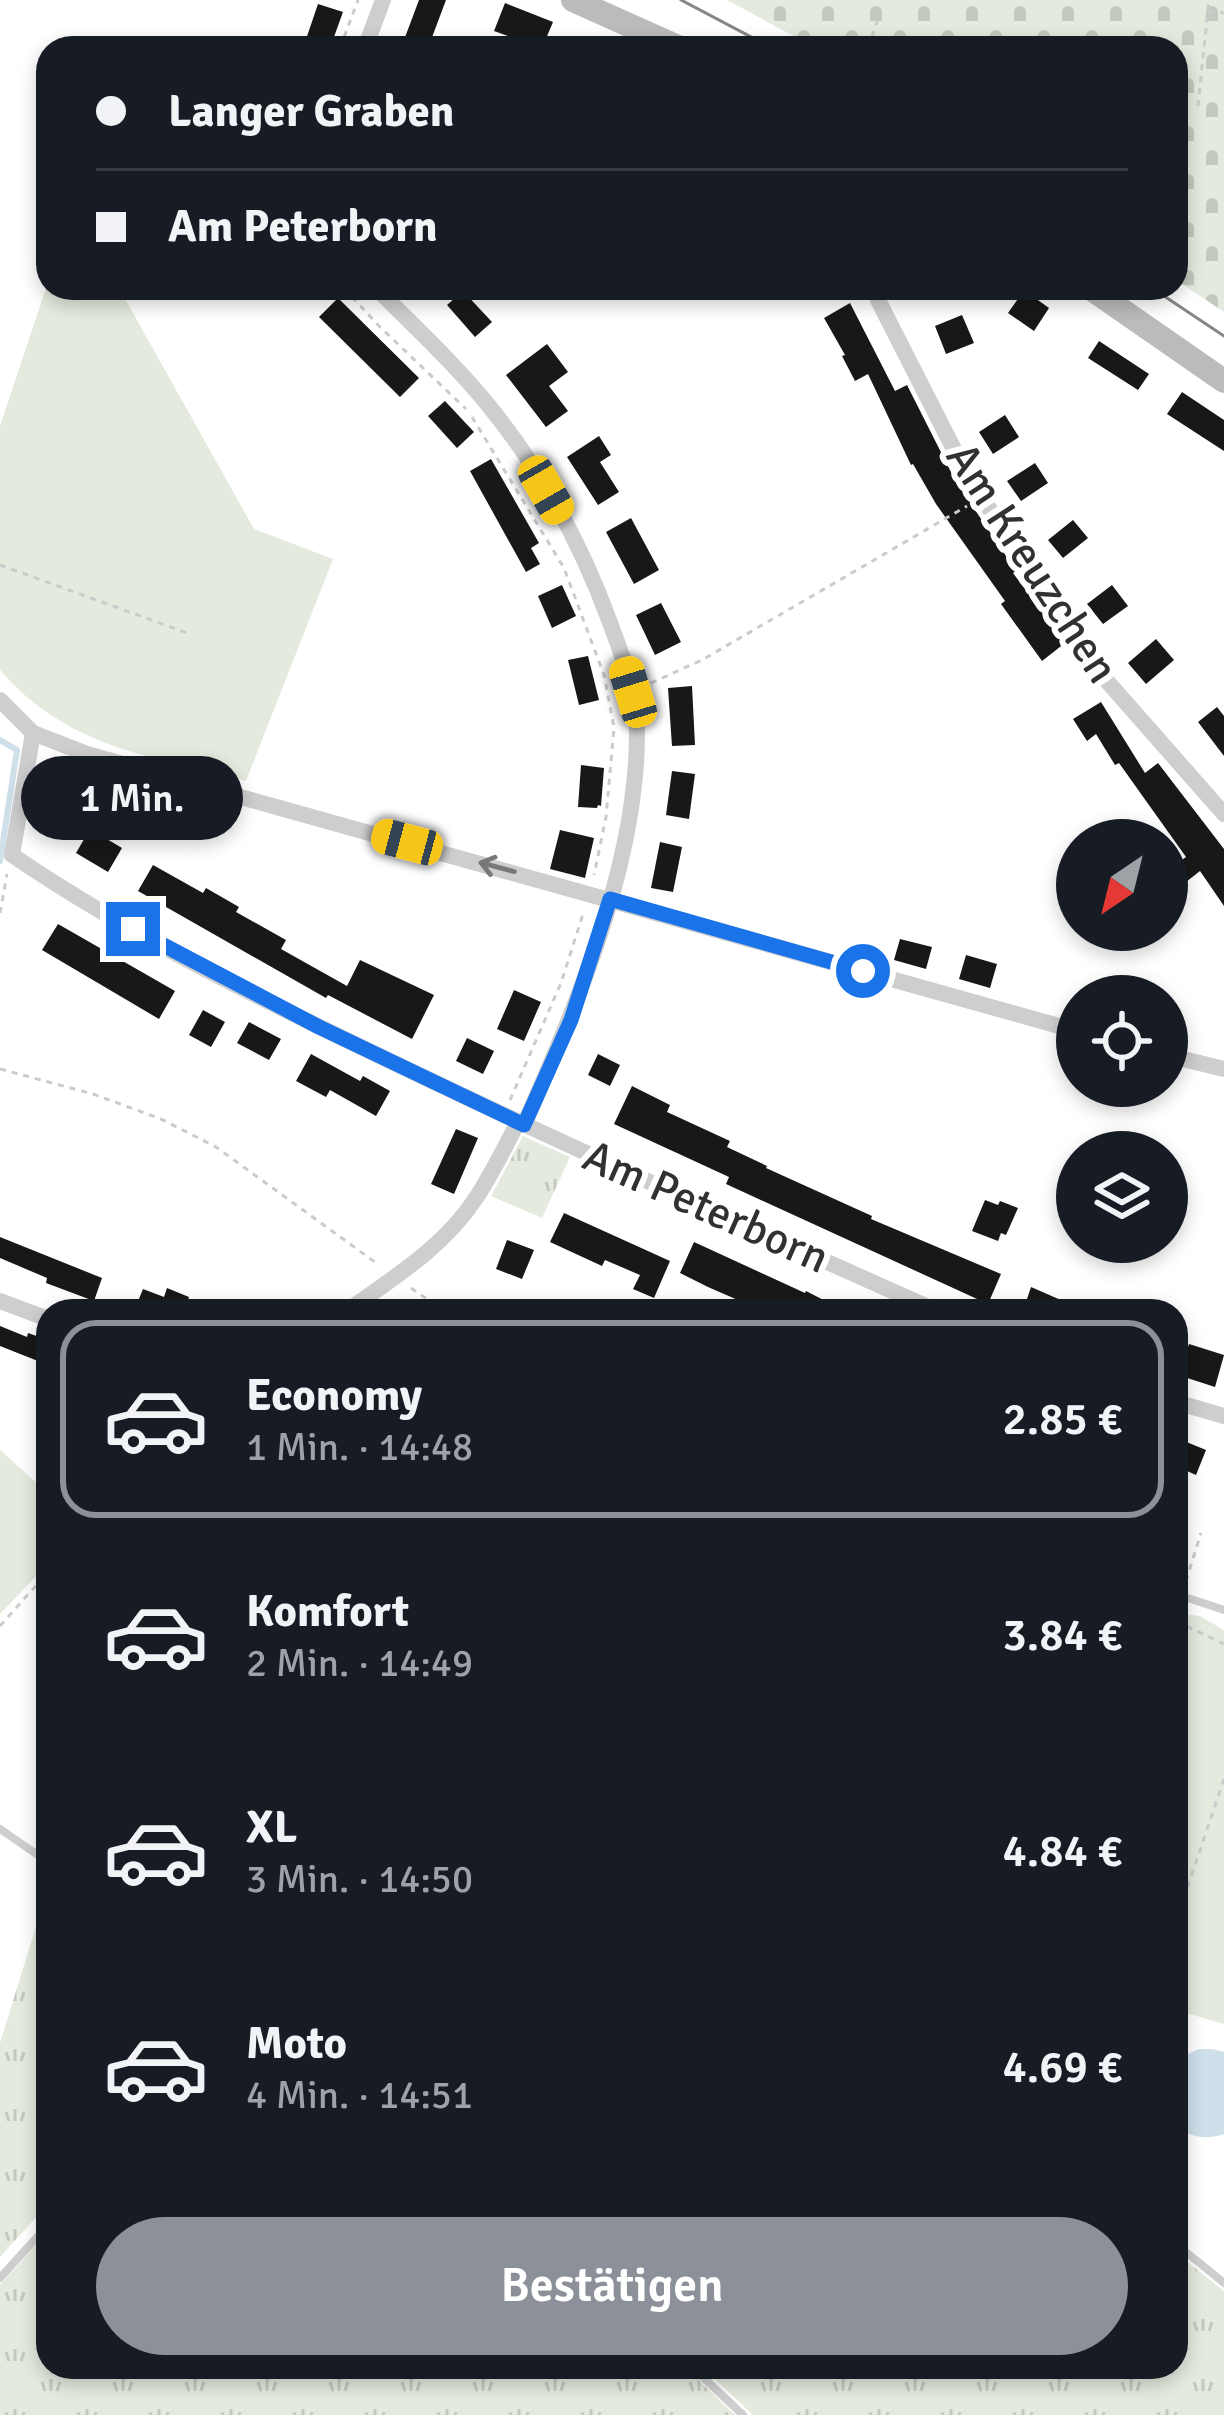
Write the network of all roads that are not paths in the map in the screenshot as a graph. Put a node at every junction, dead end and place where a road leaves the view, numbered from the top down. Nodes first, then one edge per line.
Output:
1 (383, 0) edge
2 (573, 0) edge
3 (370, 36) edge
4 (653, 36) edge
5 (388, 300) edge
6 (878, 300) edge
7 (1107, 300) edge
8 (1224, 381) edge
9 (0, 700) edge
10 (33, 734) junction
11 (1224, 814) edge
12 (610, 899) junction
13 (1056, 1025) edge
14 (1188, 1060) edge
15 (1224, 1070) edge
16 (515, 1121) junction
17 (364, 1299) edge
18 (911, 1299) edge
19 (0, 1301) edge
20 (36, 1314) edge
21 (1188, 1406) edge
22 (1224, 1416) edge
23 (1188, 1597) edge
24 (1224, 1610) edge
25 (0, 1829) edge
26 (36, 1854) edge
27 (36, 2238) edge
28 (1188, 2254) edge
29 (0, 2278) edge
30 (1224, 2283) edge
31 (705, 2379) edge
32 (743, 2415) edge

1 - 3 street
2 - 4 main road
5 - 12 street
6 - 11 street, Am Kreuzchen
7 - 8 main road
9 - 10 street
12 -> 10 street
10 - 16 street, Am Peterborn
12 - 13 street
12 - 16 street
14 - 15 street
16 - 17 street
16 - 18 street, Am Peterborn
19 - 20 street
21 - 22 street
23 - 24 lane
25 - 26 lane
27 - 29 lane
28 - 30 lane
31 - 32 lane

